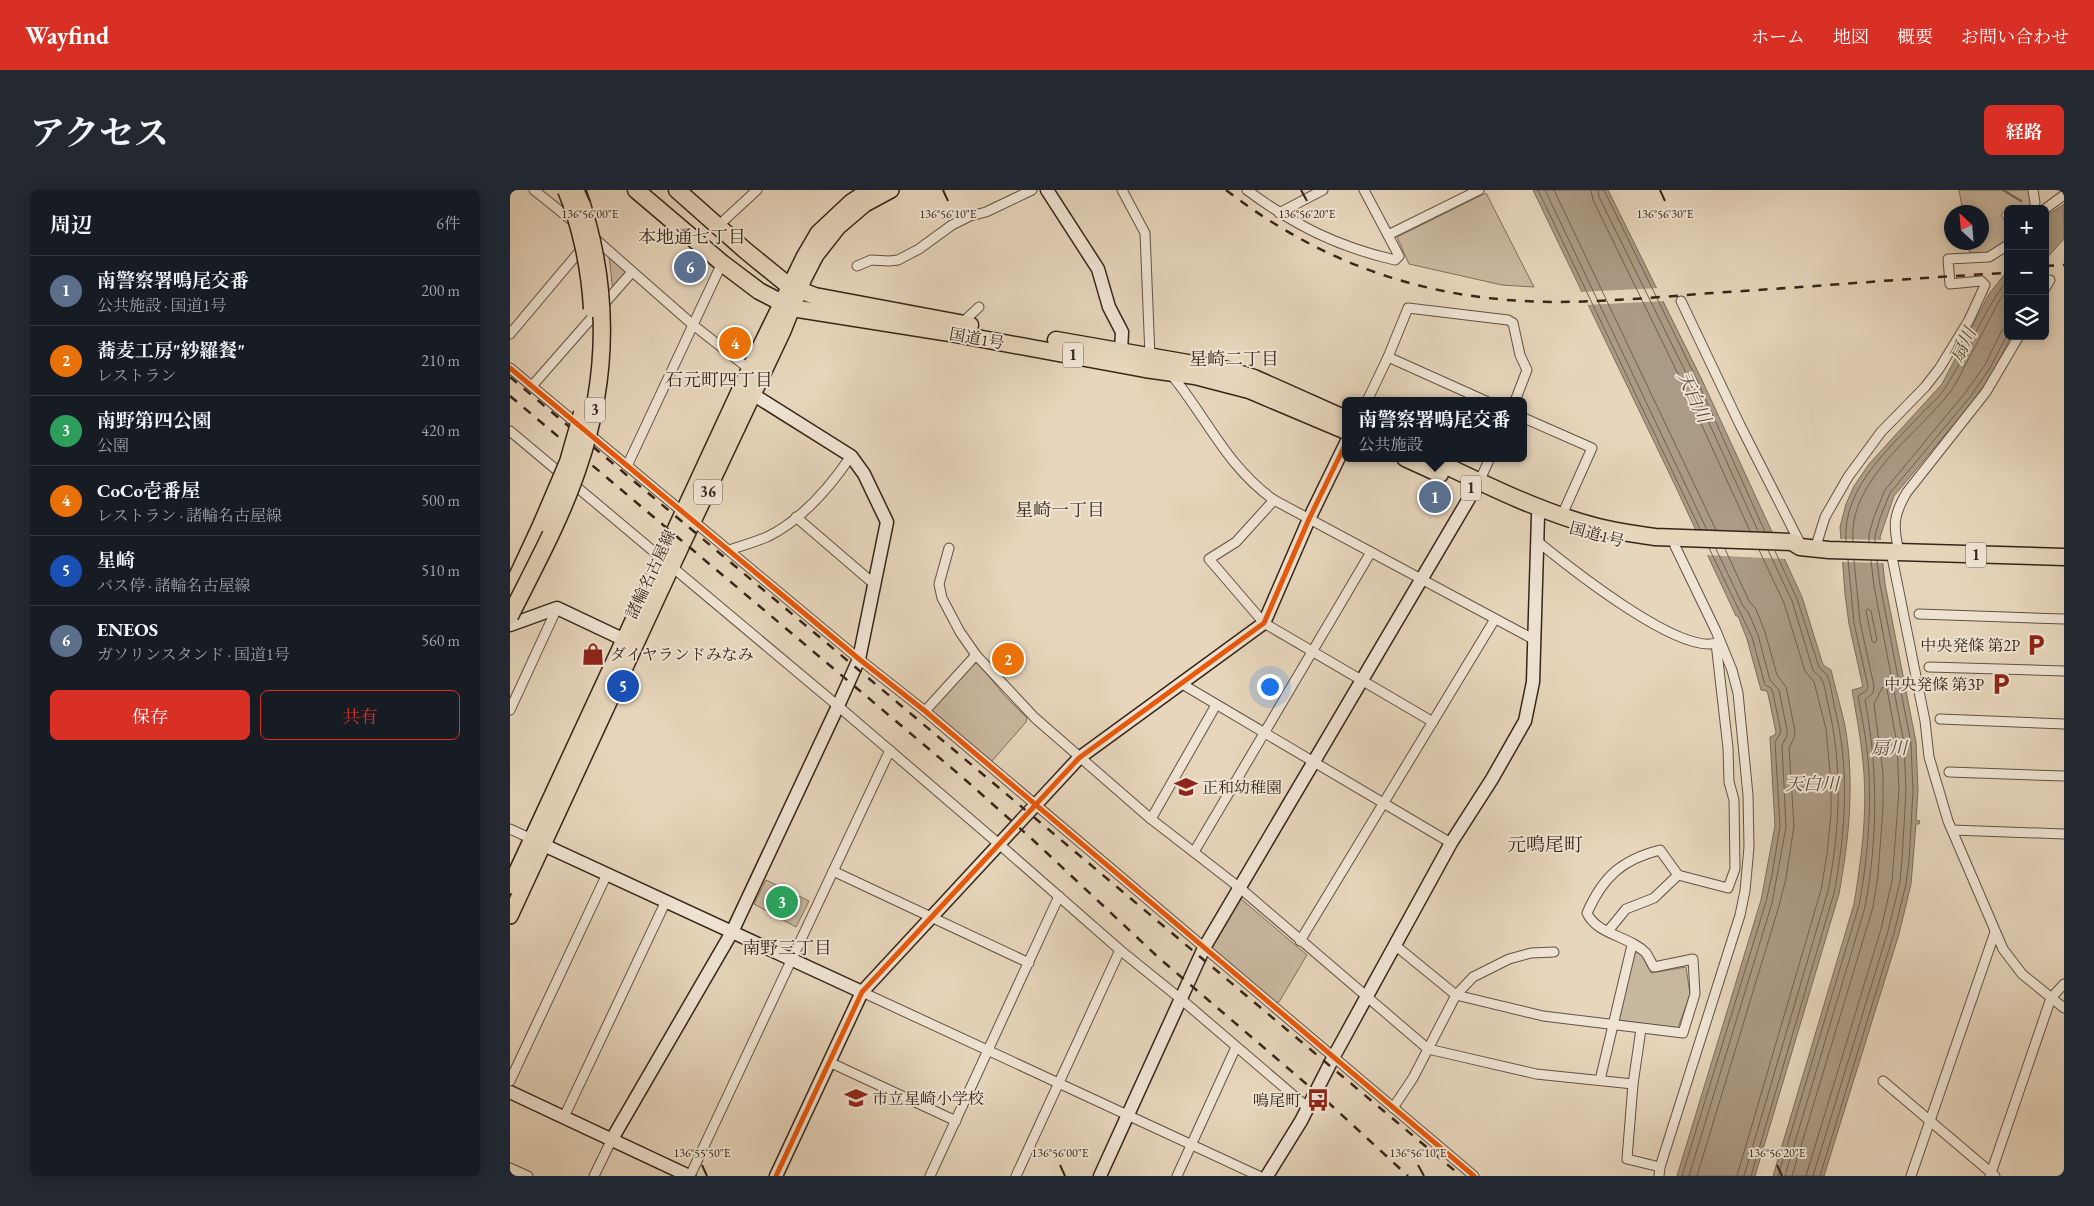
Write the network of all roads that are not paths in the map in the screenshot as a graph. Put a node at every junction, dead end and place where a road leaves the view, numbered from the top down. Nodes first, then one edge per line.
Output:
1 (534, 190) edge
2 (566, 190) edge
3 (577, 190) edge
4 (636, 190) edge
5 (677, 190) edge
6 (757, 190) edge
7 (870, 190) edge
8 (891, 190) edge
9 (1032, 190) edge
10 (1047, 190) edge
11 (1122, 190) edge
12 (1247, 190) edge
13 (1323, 190) edge
14 (1364, 190) edge
15 (1480, 190) edge
16 (2032, 190) edge
17 (2064, 196) edge
18 (2035, 204) dead end
19 (2049, 206) edge
20 (1279, 213) junction
21 (718, 226) junction
22 (1388, 235) junction
23 (592, 237) junction
24 (2004, 248) edge
25 (722, 263) junction
26 (856, 266) dead end
27 (632, 272) junction
28 (794, 288) junction
29 (1681, 300) dead end
30 (787, 305) junction
31 (979, 307) dead end
32 (692, 324) junction
33 (961, 324) junction
34 (510, 334) edge
35 (2018, 340) edge
36 (1122, 351) junction
37 (1150, 356) junction
38 (1388, 358) junction
39 (510, 368) edge
40 (1171, 373) junction
41 (755, 374) junction
42 (532, 386) junction
43 (754, 395) junction
44 (1369, 397) edge
45 (1477, 397) edge
46 (1517, 397) edge
47 (1342, 417) edge
48 (1527, 419) edge
49 (1342, 429) edge
50 (510, 431) edge
51 (1342, 452) edge
52 (851, 456) junction
53 (1415, 462) edge
54 (1437, 462) edge
55 (1488, 462) edge
56 (627, 466) junction
57 (1476, 486) junction
58 (1274, 500) junction
59 (1539, 512) junction
60 (1562, 515) junction
61 (689, 517) junction
62 (796, 517) junction
63 (1309, 519) junction
64 (1536, 541) junction
65 (1676, 544) junction
66 (949, 548) dead end
67 (1806, 548) junction
68 (730, 550) junction
69 (1371, 552) junction
70 (1893, 552) junction
71 (2064, 558) edge
72 (666, 564) junction
73 (1422, 579) junction
74 (874, 584) junction
75 (510, 592) edge
76 (557, 608) junction
77 (1919, 614) dead end
78 (1495, 619) junction
79 (2064, 619) edge
80 (1264, 622) junction
81 (511, 625) edge
82 (1533, 639) junction
83 (1718, 642) junction
84 (630, 643) junction
85 (1313, 651) junction
86 (976, 655) junction
87 (859, 658) junction
88 (1929, 666) dead end
89 (2064, 671) edge
90 (1363, 681) junction
91 (1182, 684) junction
92 (1216, 705) junction
93 (838, 706) junction
94 (510, 710) edge
95 (924, 711) junction
96 (1940, 719) dead end
97 (1433, 722) junction
98 (2064, 724) edge
99 (1264, 733) junction
100 (890, 750) junction
101 (1079, 758) junction
102 (1315, 763) junction
103 (1949, 772) dead end
104 (2064, 776) edge
105 (1384, 803) junction
106 (1035, 805) junction
107 (1152, 819) junction
108 (510, 829) edge
109 (1952, 830) junction
110 (2064, 834) edge
111 (538, 842) junction
112 (1451, 843) junction
113 (999, 844) junction
114 (1194, 852) junction
115 (833, 871) junction
116 (607, 874) junction
117 (1678, 875) junction
118 (510, 886) edge
119 (1240, 888) junction
120 (1059, 896) junction
121 (666, 901) junction
122 (510, 916) edge
123 (931, 917) junction
124 (1608, 930) junction
125 (732, 932) junction
126 (1995, 932) junction
127 (1300, 941) junction
128 (1632, 945) junction
129 (1396, 946) junction
130 (1204, 948) junction
131 (1120, 950) junction
132 (1554, 952) dead end
133 (792, 960) junction
134 (1029, 963) junction
135 (2064, 984) edge
136 (862, 992) junction
137 (1456, 995) junction
138 (1367, 998) junction
139 (2051, 998) junction
140 (1182, 1000) junction
141 (2064, 1008) edge
142 (1612, 1024) junction
143 (1641, 1029) junction
144 (1236, 1046) junction
145 (1428, 1049) junction
146 (988, 1051) junction
147 (1333, 1058) junction
148 (829, 1062) junction
149 (1600, 1080) junction
150 (510, 1081) edge
151 (1883, 1081) dead end
152 (1633, 1084) junction
153 (1059, 1085) junction
154 (510, 1092) edge
155 (1307, 1107) junction
156 (1393, 1108) junction
157 (564, 1117) junction
158 (1127, 1117) junction
159 (956, 1121) junction
160 (1930, 1121) junction
161 (612, 1139) junction
162 (1191, 1146) junction
163 (510, 1168) edge
164 (1659, 1172) edge
165 (1992, 1175) edge
166 (528, 1176) edge
167 (594, 1176) edge
168 (690, 1176) edge
169 (776, 1176) edge
170 (930, 1176) edge
171 (1016, 1176) edge
172 (1100, 1176) edge
173 (1177, 1176) edge
174 (1258, 1176) edge
175 (1267, 1176) edge
176 (1474, 1176) edge
177 (1911, 1176) edge

1 - 23 street
2 - 75 highway, 3, bridge
3 - 81 highway, 3, bridge
4 - 25 highway, 国道1号 / 1
5 - 21 highway, 国道1号 / 1
6 - 21 street
7 - 28 main road, 諸輪名古屋線 / 36
8 - 28 main road, 諸輪名古屋線 / 36
9 - 26 street
10 - 36 street
11 - 37 street
12 - 20 street
13 - 20 street
14 - 22 street
15 - 22 street
16 - 18 street
17 - 19 street
20 - 22 street
21 - 28 highway, 国道1号 / 1
23 - 27 street
23 - 34 street
24 - 67 street
25 - 30 highway, 国道1号 / 1
25 - 32 street
27 - 32 street
27 - 42 street
28 - 30 main road, 諸輪名古屋線 / 36
28 - 33 highway, 国道1号 / 1
29 - 67 street
30 - 40 highway, 国道1号 / 1
30 - 41 main road, 諸輪名古屋線 / 36
31 - 33 street
32 - 41 street
32 - 56 street
33 - 36 highway, 国道1号 / 1
35 - 70 street
36 - 37 highway, 国道1号 / 1
37 - 40 street
37 - 47 highway, 国道1号 / 1
38 - 44 street
38 - 45 street
38 - 46 street
39 - 42 street
40 - 49 highway, 国道1号 / 1
40 - 58 street
41 - 43 main road, 諸輪名古屋線 / 36
41 - 61 main road, 諸輪名古屋線 / 36
42 - 56 street
43 - 52 street
43 - 61 main road, 諸輪名古屋線 / 36
48 - 60 street
50 - 72 street
51 - 63 street
52 - 62 street
52 - 74 street
53 - 57 highway, 国道1号 / 1
54 - 57 highway, 国道1号 / 1
55 - 57 street
56 - 61 street
57 - 59 highway, 国道1号 / 1
57 - 73 street
58 - 63 street
58 - 80 street
59 - 60 highway, 国道1号 / 1
59 - 64 street
59 - 65 highway, 国道1号 / 1
60 - 65 highway, 国道1号 / 1
61 - 68 street
61 - 72 main road, 諸輪名古屋線 / 36
62 - 68 street
62 - 74 street
63 - 69 street
63 - 80 street
64 - 82 street
64 - 83 street
65 - 67 highway, 国道1号 / 1
65 - 83 street
66 - 86 street
67 - 70 highway, 国道1号 / 1
68 - 87 street
69 - 73 street
69 - 85 street
70 - 71 highway, 国道1号 / 1
70 - 109 street
72 - 84 main road, 諸輪名古屋線 / 36
72 - 93 street
73 - 78 street
73 - 90 street
74 - 87 street
76 - 81 street
76 - 84 street
76 - 94 street
77 - 79 street
78 - 82 street
78 - 97 street
80 - 85 street
80 - 91 street
82 - 112 street
83 - 117 street
83 - 164 street
84 - 111 main road, 諸輪名古屋線 / 36
85 - 90 street
85 - 99 street
86 - 95 street
86 - 101 street
87 - 93 street
87 - 95 street
88 - 89 street
90 - 97 street
90 - 102 street
91 - 92 street
91 - 101 street
92 - 99 street
92 - 107 street
93 - 100 street
93 - 125 street
95 - 106 street
96 - 98 street
97 - 105 street
99 - 102 street
99 - 114 street
100 - 113 street
100 - 115 street
101 - 106 street
101 - 107 street
102 - 105 street
102 - 119 street
103 - 104 street
105 - 112 street
105 - 127 street
106 - 113 street
106 - 130 street
107 - 114 street
108 - 111 street
109 - 110 street
109 - 126 street
111 - 116 street
111 - 118 main road, 諸輪名古屋線 / 36
111 - 122 main road, 諸輪名古屋線 / 36
112 - 129 street
113 - 120 street
113 - 123 street
114 - 119 street
115 - 123 street
115 - 133 street
116 - 121 street
116 - 150 street
117 - 124 street
117 - 124 street
119 - 127 street
119 - 130 street
120 - 131 street
120 - 134 street
121 - 125 street
121 - 157 street
123 - 134 street
123 - 136 street
124 - 128 street
125 - 133 street
125 - 161 street
126 - 139 street
126 - 160 street
127 - 138 street
128 - 142 street
128 - 143 street
129 - 137 street
129 - 138 street
130 - 140 street
130 - 147 street
131 - 140 street
131 - 153 street
132 - 137 street
133 - 136 street
133 - 168 street
134 - 146 street
135 - 139 street
136 - 146 street
136 - 148 street
137 - 142 street
137 - 145 street
138 - 145 street
138 - 147 street
139 - 141 street
139 - 165 street
140 - 144 street
140 - 158 street
142 - 143 street
142 - 149 street
143 - 152 street
144 - 155 street
144 - 162 street
145 - 149 street
145 - 156 street
146 - 153 street
146 - 159 street
147 - 155 street
147 - 156 street
148 - 159 street
148 - 169 street
149 - 152 street
151 - 160 street
152 - 164 street
153 - 158 street
153 - 171 street
154 - 157 street
155 - 175 street
156 - 176 street
157 - 161 street
158 - 162 street
158 - 172 street
159 - 170 street
160 - 165 street
160 - 177 street
161 - 167 street
161 - 168 street
162 - 173 street
162 - 174 street
163 - 166 street

